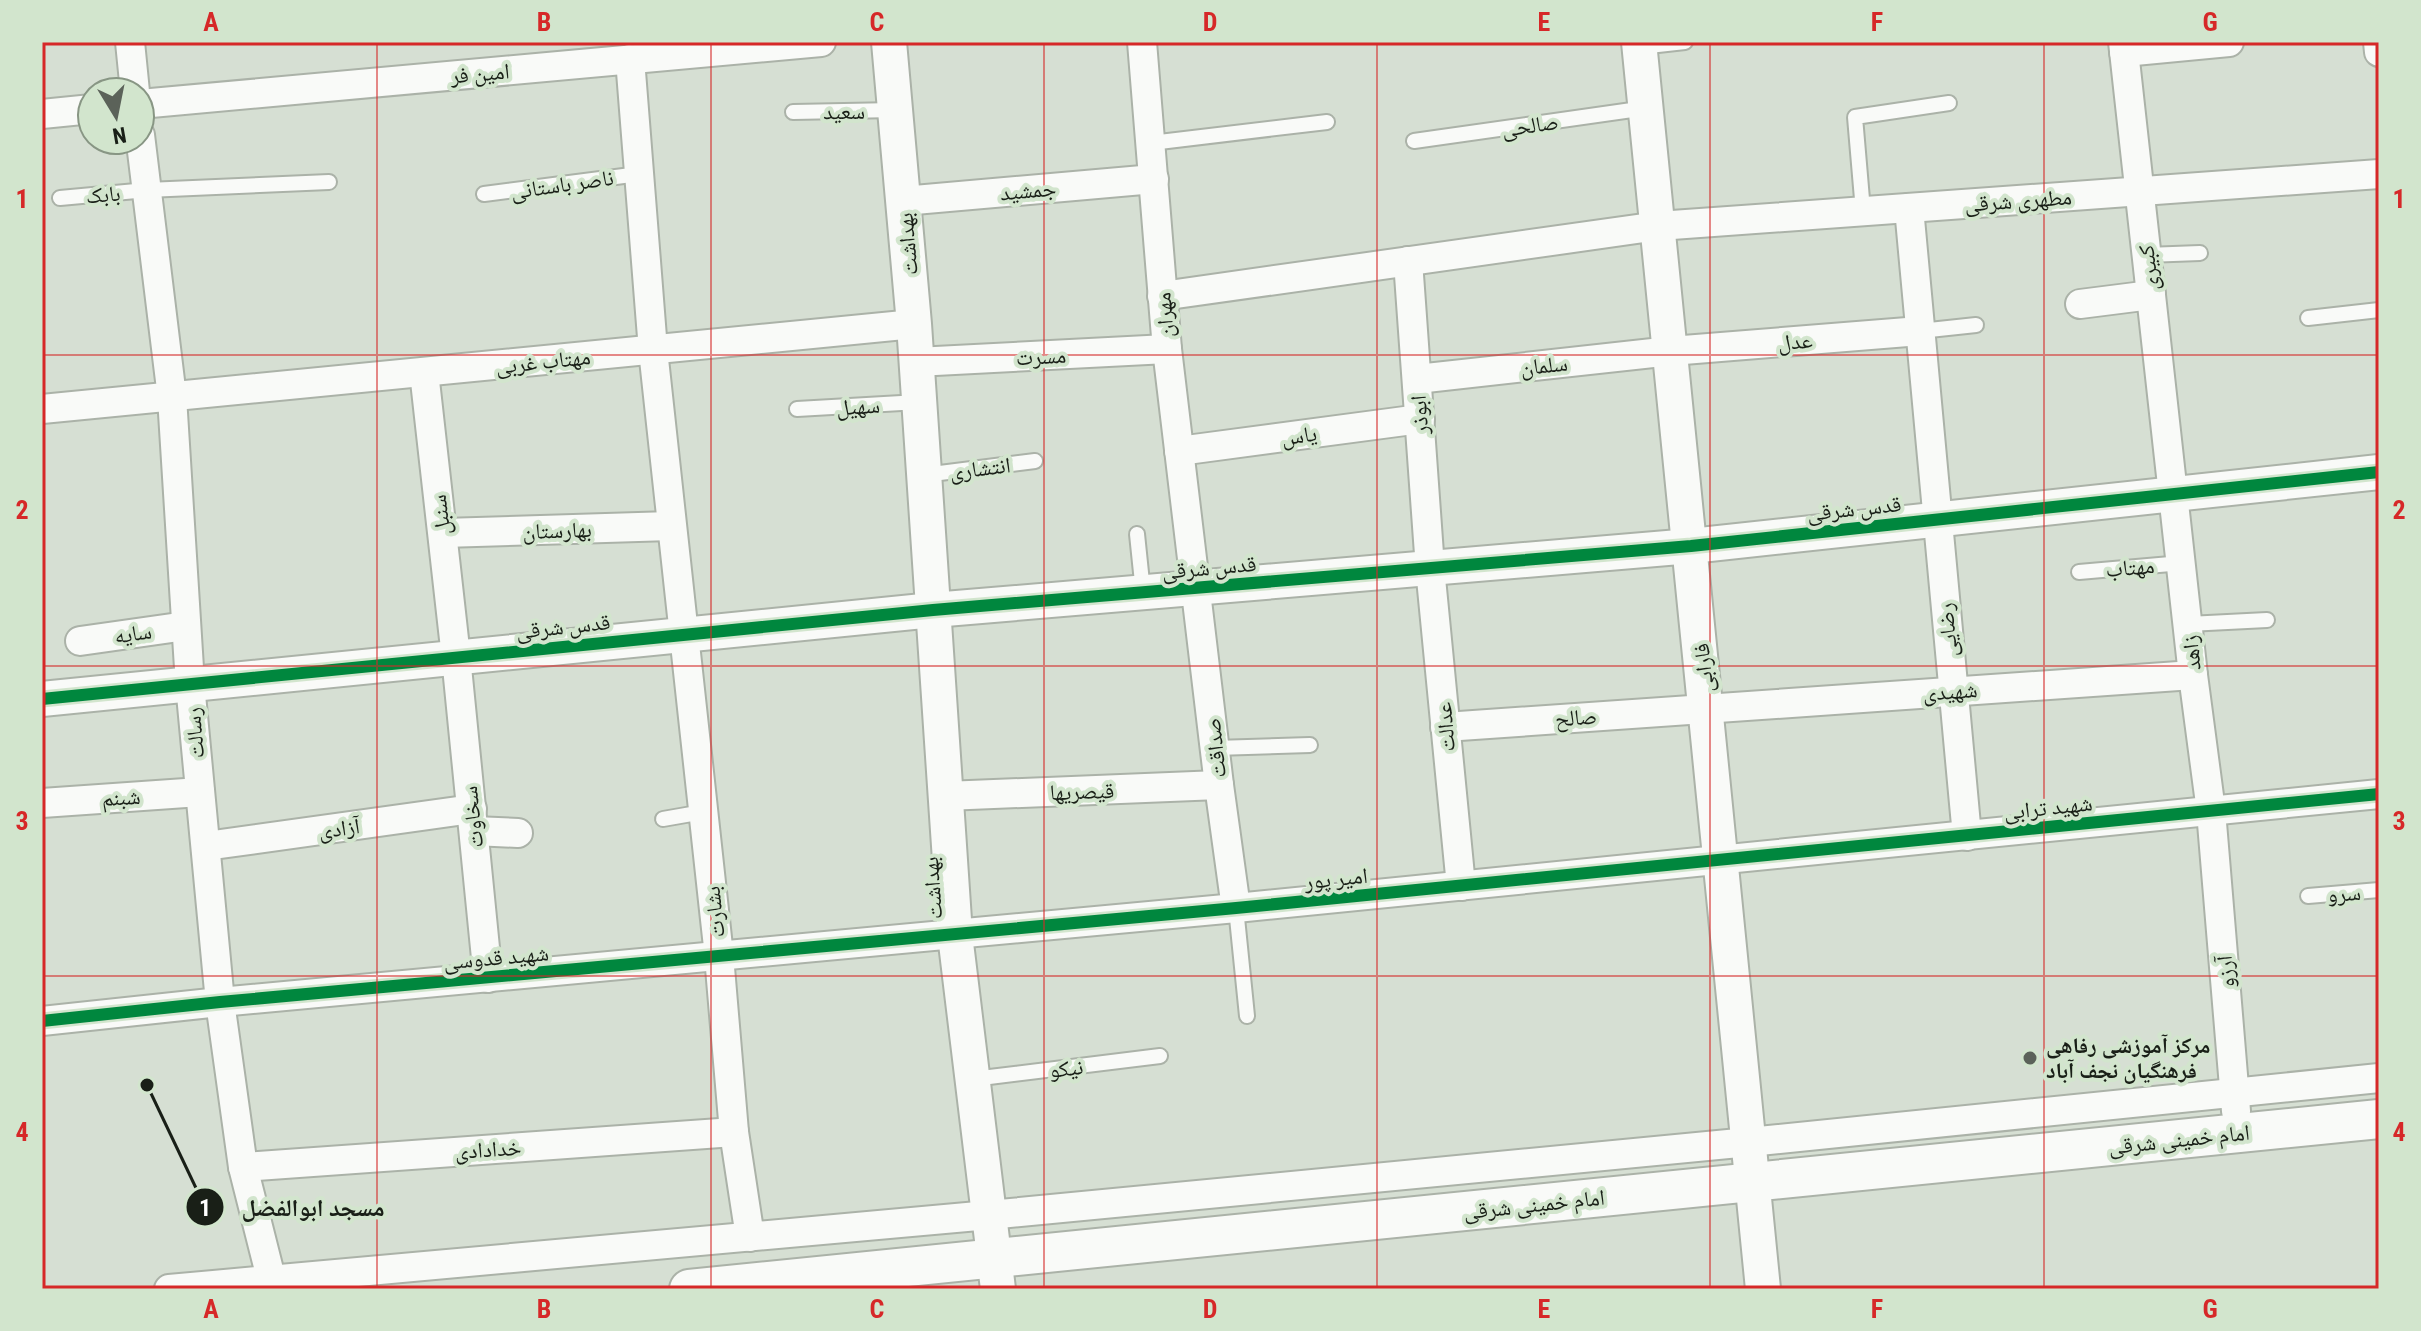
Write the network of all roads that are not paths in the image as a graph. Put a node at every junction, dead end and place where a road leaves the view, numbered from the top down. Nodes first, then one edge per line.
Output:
1 (130, 42) edge
2 (821, 42) edge
3 (889, 42) edge
4 (1142, 42) edge
5 (1685, 42) edge
6 (2229, 42) edge
7 (2378, 42) edge
8 (1639, 44) edge
9 (2124, 47) edge
10 (2379, 52) edge
11 (630, 59) junction
12 (133, 76) edge
13 (156, 103) edge
14 (1949, 103) dead end
15 (1646, 108) junction
16 (895, 110) junction
17 (76, 111) edge
18 (793, 112) dead end
19 (42, 114) edge
20 (1327, 122) dead end
21 (1414, 141) dead end
22 (1151, 143) junction
23 (143, 156) edge
24 (639, 174) junction
25 (2379, 174) edge
26 (1154, 179) junction
27 (329, 182) dead end
28 (147, 190) junction
29 (2139, 191) junction
30 (484, 194) dead end
31 (60, 198) dead end
32 (903, 201) junction
33 (1909, 208) junction
34 (1863, 211) junction
35 (1658, 226) junction
36 (2200, 253) dead end
37 (2146, 255) junction
38 (1408, 261) junction
39 (2151, 295) junction
40 (1162, 296) junction
41 (2080, 304) dead end
42 (2379, 310) edge
43 (2308, 318) dead end
44 (914, 324) junction
45 (1976, 325) dead end
46 (1920, 331) junction
47 (1167, 349) junction
48 (653, 350) junction
49 (1671, 351) junction
50 (916, 362) junction
51 (424, 372) junction
52 (1417, 379) junction
53 (172, 397) junction
54 (919, 402) junction
55 (42, 409) edge
56 (797, 409) dead end
57 (1420, 419) junction
58 (1179, 451) junction
59 (1035, 461) dead end
60 (2379, 472) edge
61 (924, 475) junction
62 (2175, 494) junction
63 (1938, 519) junction
64 (671, 526) junction
65 (443, 533) junction
66 (1137, 534) dead end
67 (1691, 546) junction
68 (2182, 563) junction
69 (1430, 568) junction
70 (2079, 572) dead end
71 (1196, 588) junction
72 (1143, 592) junction
73 (933, 610) junction
74 (2267, 620) dead end
75 (2188, 624) junction
76 (186, 626) junction
77 (683, 635) junction
78 (80, 641) dead end
79 (456, 657) junction
80 (2193, 675) junction
81 (190, 684) junction
82 (1952, 691) junction
83 (42, 699) edge
84 (1707, 707) junction
85 (1445, 727) junction
86 (1310, 745) dead end
87 (1215, 748) junction
88 (1219, 785) junction
89 (200, 792) junction
90 (2379, 794) edge
91 (945, 796) junction
92 (42, 803) edge
93 (2211, 811) junction
94 (703, 812) junction
95 (663, 819) dead end
96 (473, 820) junction
97 (518, 833) dead end
98 (1967, 836) junction
99 (206, 846) junction
100 (1721, 860) junction
101 (1461, 886) junction
102 (2379, 890) edge
103 (2308, 896) dead end
104 (1236, 908) junction
105 (955, 935) junction
106 (719, 956) junction
107 (488, 978) junction
108 (220, 1002) junction
109 (1247, 1016) dead end
110 (42, 1021) edge
111 (1160, 1056) dead end
112 (2379, 1078) edge
113 (972, 1079) junction
114 (2235, 1093) junction
115 (2379, 1119) edge
116 (734, 1132) junction
117 (2238, 1133) junction
118 (1749, 1142) junction
119 (243, 1167) junction
120 (1753, 1182) junction
121 (989, 1215) junction
122 (750, 1237) junction
123 (996, 1273) edge
124 (271, 1285) edge
125 (169, 1289) edge
126 (689, 1289) edge
127 (1763, 1289) edge

1 - 12 street
2 - 11 street, امین فر
3 - 16 street, بهداشت
4 - 22 street, مهران
5 - 8 lane, فارابی
6 - 9 street
7 - 10 street
8 - 15 street, فارابی
9 - 29 street, کبیری
11 - 13 street, امین فر
11 - 24 street
14 - 34 lane
15 - 21 lane, صالحی
15 - 35 street, فارابی
16 - 18 lane, سعید
16 - 32 street, بهداشت
17 - 19 street
20 - 22 lane
22 - 26 street, مهران
23 - 28 street, رسالت
24 - 30 lane, ناصر باستانی
24 - 48 street
25 - 29 street, مطهری شرقی
26 - 32 street, جمشید
26 - 40 street, مهران
27 - 28 lane, بابک
28 - 31 lane, بابک
28 - 53 street, رسالت
29 - 33 street, مطهری شرقی
29 - 37 street, کبیری
32 - 44 street, بهداشت
33 - 34 street, مطهری شرقی
33 - 46 street
34 - 35 street, مطهری شرقی
35 - 38 street
35 - 49 street, فارابی
36 - 37 lane
37 - 39 street, کبیری
38 - 40 street
38 - 52 street, ابوذر
39 - 41 street
39 - 62 street, کبیری
40 - 47 street, مهران
42 - 43 lane
44 - 48 street, مهتاب غربی
44 - 50 street, بهداشت
45 - 46 lane
46 - 49 street, عدل
46 - 63 street
47 - 50 street, مسرت
47 - 58 street, مهران
48 - 51 street, مهتاب غربی
48 - 64 street
49 - 52 street, سلمان
49 - 67 street, فارابی
50 - 54 street, بهداشت
51 - 53 street, مهتاب غربی
51 - 65 street, سنبل
52 - 57 street, ابوذر
53 - 55 street, مهتاب غربی
53 - 76 street, رسالت
54 - 56 lane, سهیل
54 - 61 street, بهداشت
57 - 58 street, یاس
57 - 69 street, ابوذر
58 - 71 street, مهران
59 - 61 lane, انتشاری
60 - 62 street, قدس شرقی
61 - 73 street, بهداشت
62 - 63 street, قدس شرقی
62 - 68 street, زاهد
63 - 67 street, قدس شرقی
63 - 82 street, رضایی
64 - 65 street, بهارستان
64 - 77 street
65 - 79 street, سنبل
66 - 72 lane
67 - 69 street, قدس شرقی
67 - 84 street, فارابی
68 - 70 lane, مهتاب
68 - 75 street, زاهد
69 - 71 street, قدس شرقی
69 - 85 street, عدالت
71 - 72 street, قدس شرقی
71 - 87 street, صداقت
72 - 73 street, قدس شرقی
73 - 77 street, قدس شرقی
73 - 91 street, بهداشت
74 - 75 lane
75 - 80 street, زاهد
76 - 78 street, سایه
76 - 81 street, رسالت
77 - 79 street, قدس شرقی
77 - 94 street, بشارت
79 - 81 street, قدس شرقی
79 - 96 street, سخاوت
80 - 82 street, شهیدی
80 - 93 street, زاهد
81 - 83 street, قدس شرقی
81 - 89 street, رسالت
82 - 84 street, شهیدی
82 - 98 street, رضایی
84 - 85 street, صالح
84 - 100 street, فارابی
85 - 101 street, عدالت
86 - 87 lane
87 - 88 street, صداقت
88 - 91 street, قیصریها
88 - 104 street, صداقت
89 - 92 street, شبنم
89 - 99 street, رسالت
90 - 93 street, شهید ترابی
91 - 105 street, بهداشت
93 - 98 street, شهید ترابی
93 - 114 street, آرزو
94 - 95 lane
94 - 106 street, بشارت
96 - 97 street, آزادی
96 - 99 street, آزادی
96 - 107 street, سخاوت
98 - 100 street, شهید ترابی
99 - 108 street, رسالت
100 - 101 street, امیر پور
100 - 118 street, فارابی
101 - 104 street, امیر پور
102 - 103 lane, سرو
104 - 105 street, امیر پور
104 - 109 lane
105 - 106 street, شهید قدوسی
105 - 113 street, بهداشت
106 - 107 street, شهید قدوسی
106 - 116 street, بشارت
107 - 108 street, شهید قدوسی
108 - 110 street, شهید قدوسی
108 - 119 street, رسالت
111 - 113 lane, نیکو
112 - 114 street
113 - 121 street, بهداشت
114 - 117 street, آرزو
114 - 118 street
115 - 117 main road, امام خمینی شرقی
116 - 119 street, خدادادی
116 - 122 street, بشارت
117 - 120 main road, امام خمینی شرقی
118 - 120 street, فارابی
118 - 121 street
119 - 124 street, رسالت
120 - 123 main road, امام خمینی شرقی
120 - 127 street, فارابی
121 - 122 street
121 - 123 street, بهداشت
122 - 124 street
123 - 126 main road, امام خمینی شرقی
124 - 125 street

